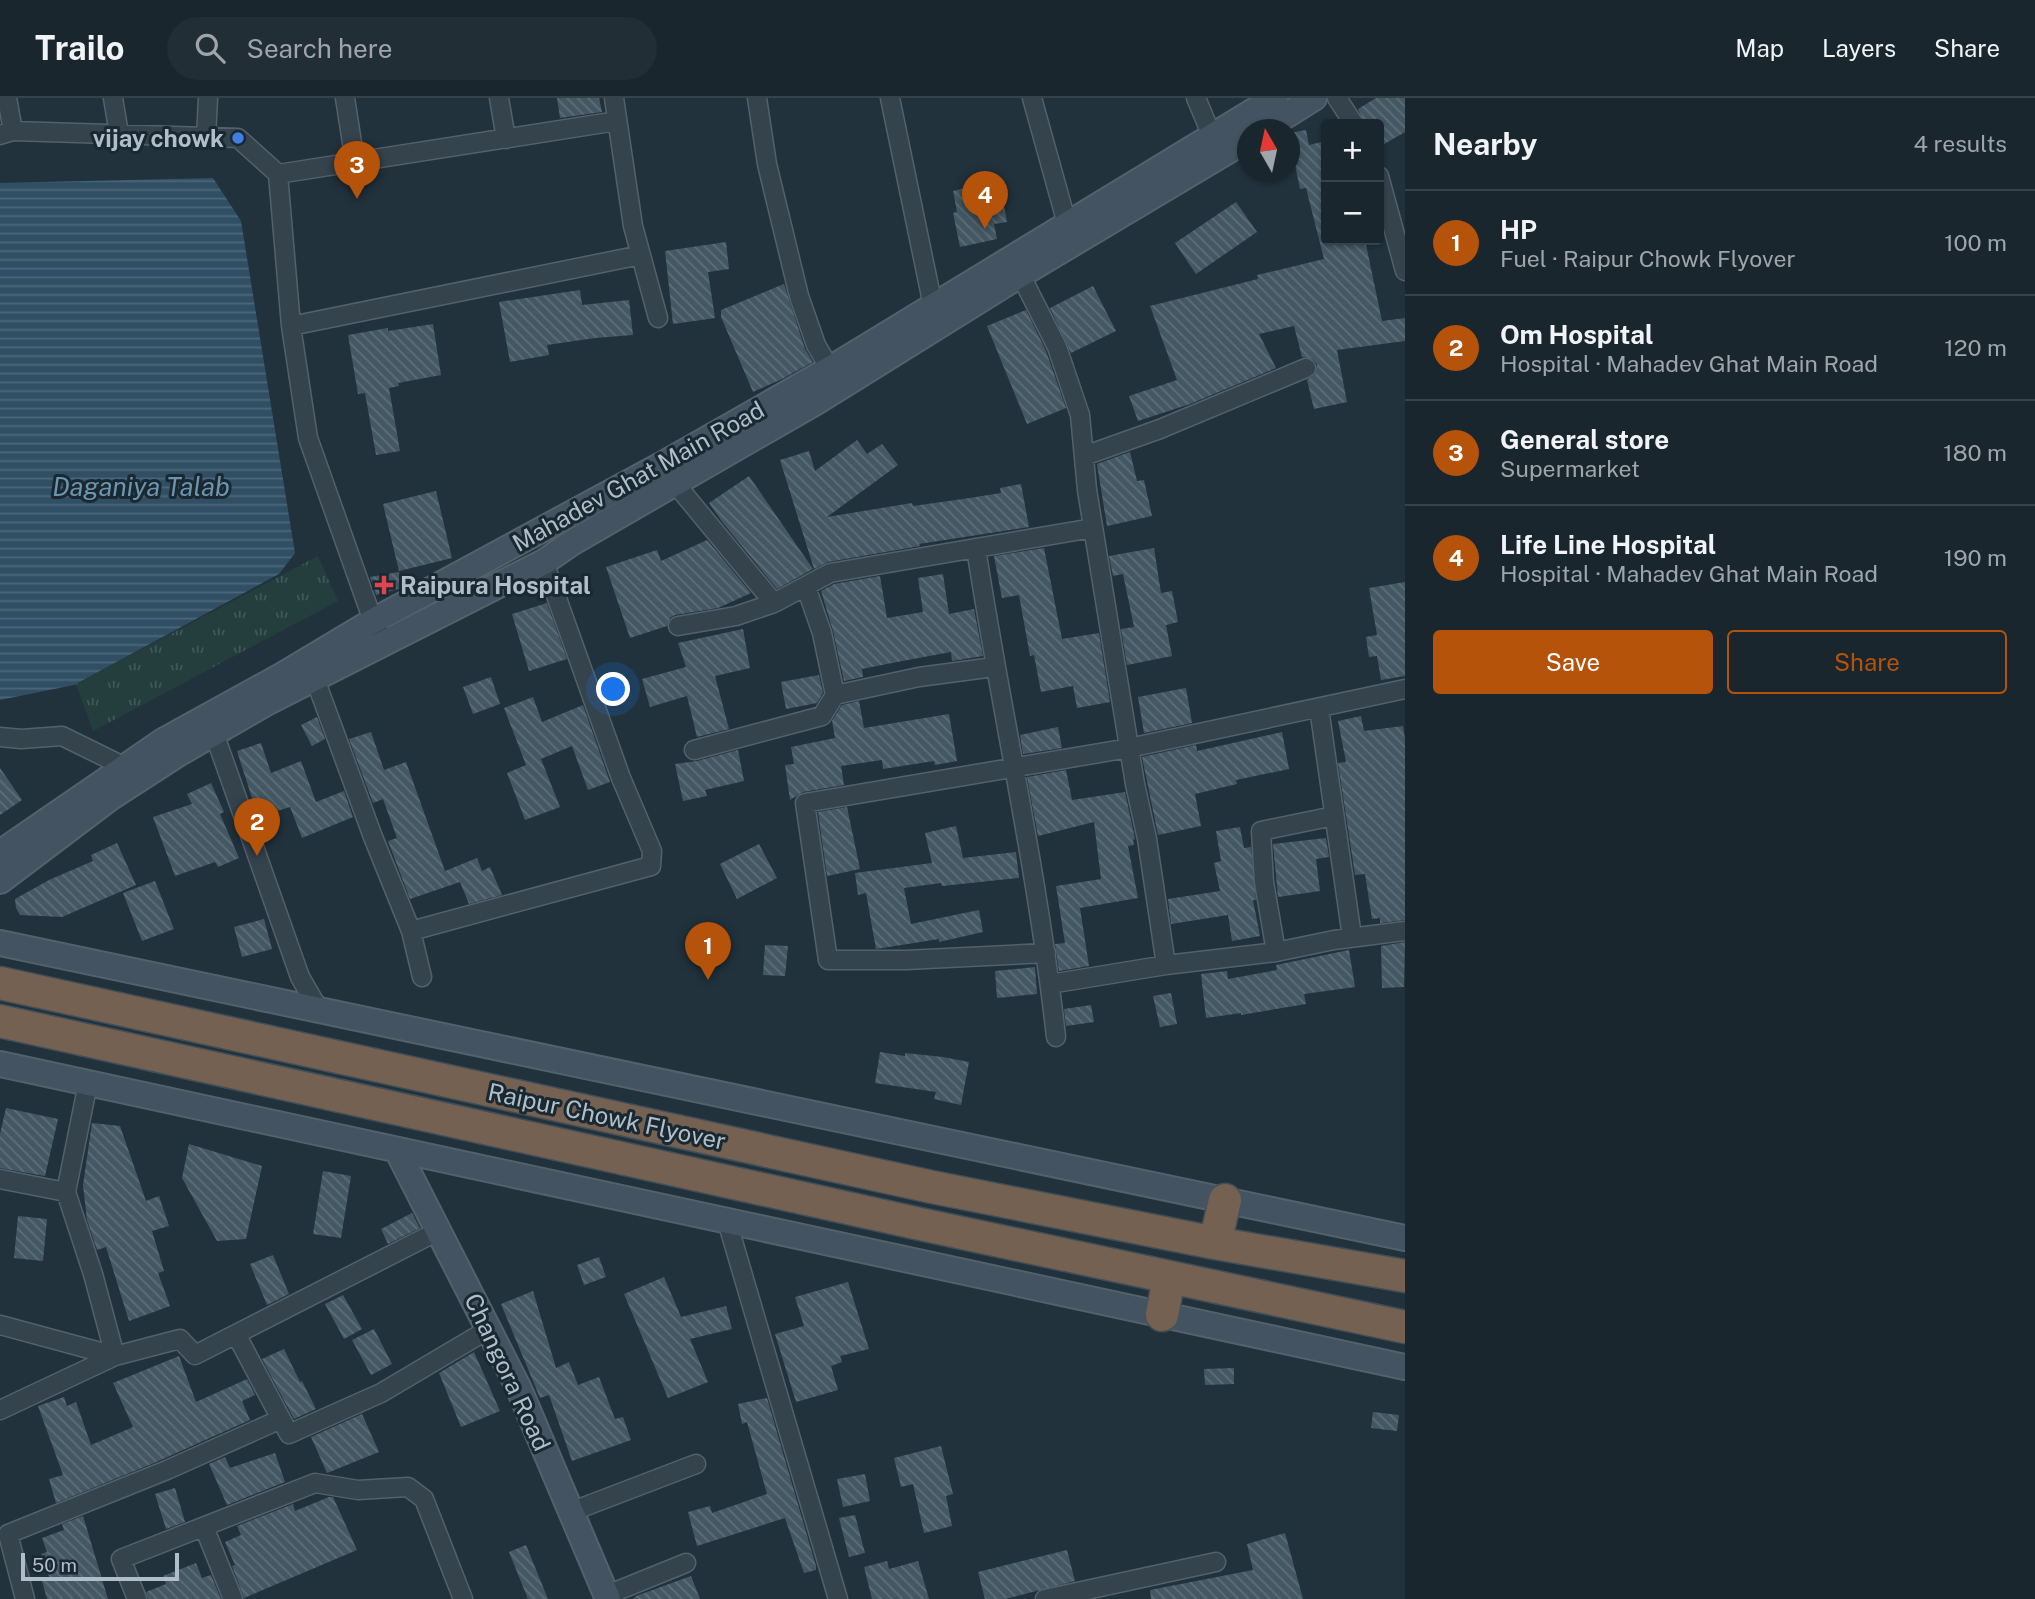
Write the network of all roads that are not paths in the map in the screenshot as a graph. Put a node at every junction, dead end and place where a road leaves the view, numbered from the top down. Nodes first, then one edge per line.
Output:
1 (7, 98) edge
2 (113, 98) edge
3 (208, 98) edge
4 (345, 98) edge
5 (499, 98) edge
6 (614, 98) edge
7 (757, 98) edge
8 (890, 98) edge
9 (1032, 98) edge
10 (1196, 98) edge
11 (1314, 98) edge
12 (1337, 98) edge
13 (1265, 108) edge
14 (1351, 119) edge
15 (617, 121) junction
16 (6, 133) edge
17 (119, 134) junction
18 (1212, 136) junction
19 (206, 137) junction
20 (506, 139) junction
21 (1237, 145) edge
22 (355, 162) junction
23 (278, 174) junction
24 (1381, 182) edge
25 (1068, 224) junction
26 (641, 255) junction
27 (1016, 266) junction
28 (1405, 271) edge
29 (933, 306) junction
30 (658, 318) dead end
31 (291, 326) junction
32 (1306, 368) dead end
33 (835, 378) junction
34 (1084, 456) junction
35 (668, 474) junction
36 (1093, 528) junction
37 (976, 548) junction
38 (544, 562) junction
39 (806, 587) junction
40 (774, 603) junction
41 (373, 621) junction
42 (678, 625) dead end
43 (386, 642) junction
44 (994, 667) junction
45 (315, 679) junction
46 (1405, 689) edge
47 (835, 695) junction
48 (1319, 708) junction
49 (214, 733) junction
50 (0, 737) edge
51 (1129, 748) junction
52 (694, 750) dead end
53 (125, 767) junction
54 (1014, 768) junction
55 (1334, 816) junction
56 (0, 853) edge
57 (0, 881) edge
58 (411, 930) junction
59 (1405, 931) edge
60 (1352, 937) junction
61 (0, 943) edge
62 (1276, 952) junction
63 (1046, 953) junction
64 (1166, 964) junction
65 (422, 977) dead end
66 (0, 982) edge
67 (1050, 984) junction
68 (319, 1010) junction
69 (0, 1021) edge
70 (1056, 1037) dead end
71 (0, 1064) edge
72 (88, 1083) junction
73 (397, 1150) junction
74 (0, 1180) edge
75 (66, 1192) junction
76 (1225, 1200) junction
77 (727, 1221) junction
78 (440, 1230) junction
79 (1405, 1238) edge
80 (1216, 1243) junction
81 (1405, 1276) edge
82 (1169, 1278) junction
83 (1162, 1315) junction
84 (0, 1325) edge
85 (1405, 1327) edge
86 (489, 1329) junction
87 (236, 1334) junction
88 (115, 1356) junction
89 (1405, 1367) edge
90 (0, 1410) edge
91 (281, 1419) junction
92 (696, 1464) dead end
93 (573, 1511) junction
94 (204, 1527) junction
95 (1216, 1562) dead end
96 (686, 1563) dead end
97 (608, 1597) edge
98 (25, 1599) edge
99 (137, 1599) edge
100 (233, 1599) edge
101 (463, 1599) edge
102 (838, 1599) edge
103 (1045, 1599) edge

1 - 16 street
2 - 17 street
3 - 19 street
4 - 22 street
5 - 20 street
6 - 15 street
7 - 33 street
8 - 29 street
9 - 25 street
10 - 18 street
11 - 13 street, Mahadev Ghat Main Road
12 - 14 street
13 - 18 street, Mahadev Ghat Main Road
15 - 20 street
15 - 26 street
16 - 17 street
17 - 19 street
18 - 25 street, Mahadev Ghat Main Road
19 - 23 street
20 - 22 street
21 - 27 street
22 - 23 street
23 - 31 street
24 - 28 street
25 - 27 street, Mahadev Ghat Main Road
26 - 30 street
26 - 31 street
27 - 29 street, Mahadev Ghat Main Road
27 - 33 street
27 - 34 street
29 - 33 street, Mahadev Ghat Main Road
31 - 41 street
32 - 34 street
33 - 35 street, Mahadev Ghat Main Road
34 - 36 street
35 - 38 street
35 - 40 street
35 - 41 street, Mahadev Ghat Main Road
36 - 37 street
36 - 51 street
37 - 39 street
37 - 44 street
38 - 43 street
38 - 58 street
39 - 40 street
39 - 47 street
40 - 42 street
41 - 43 street
41 - 53 street, Mahadev Ghat Main Road
43 - 45 street
44 - 47 street
44 - 54 street
45 - 49 street
45 - 58 street
46 - 48 street
47 - 52 street
48 - 51 street
48 - 55 street
49 - 57 street
49 - 68 street
50 - 53 street
51 - 54 street
51 - 64 street
53 - 56 street, Mahadev Ghat Main Road
54 - 63 street
54 - 63 street
55 - 60 street
55 - 62 street
58 - 65 street
59 - 60 street
60 - 62 street
61 - 68 street
62 - 64 street
63 - 67 street
64 - 67 street
66 - 80 highway, Raipur Chowk Flyover
67 - 70 street
68 - 76 street
69 - 82 highway, Raipur Chowk Flyover
71 - 72 street
72 - 73 street
72 - 75 street
73 - 77 street
73 - 78 street, Changora Road
74 - 75 street
75 - 88 street
76 - 79 street
76 - 80 highway
77 - 83 street
77 - 102 street
78 - 86 street, Changora Road
78 - 87 street
80 - 81 highway, Raipur Chowk Flyover
82 - 83 highway
82 - 85 highway, Raipur Chowk Flyover
83 - 89 street
84 - 88 street
86 - 91 street
86 - 93 street, Changora Road
87 - 88 street
87 - 91 street
88 - 90 street
91 - 98 street
92 - 93 street
93 - 97 street, Changora Road
94 - 99 street
94 - 100 street
94 - 101 street
95 - 103 street
96 - 97 street

